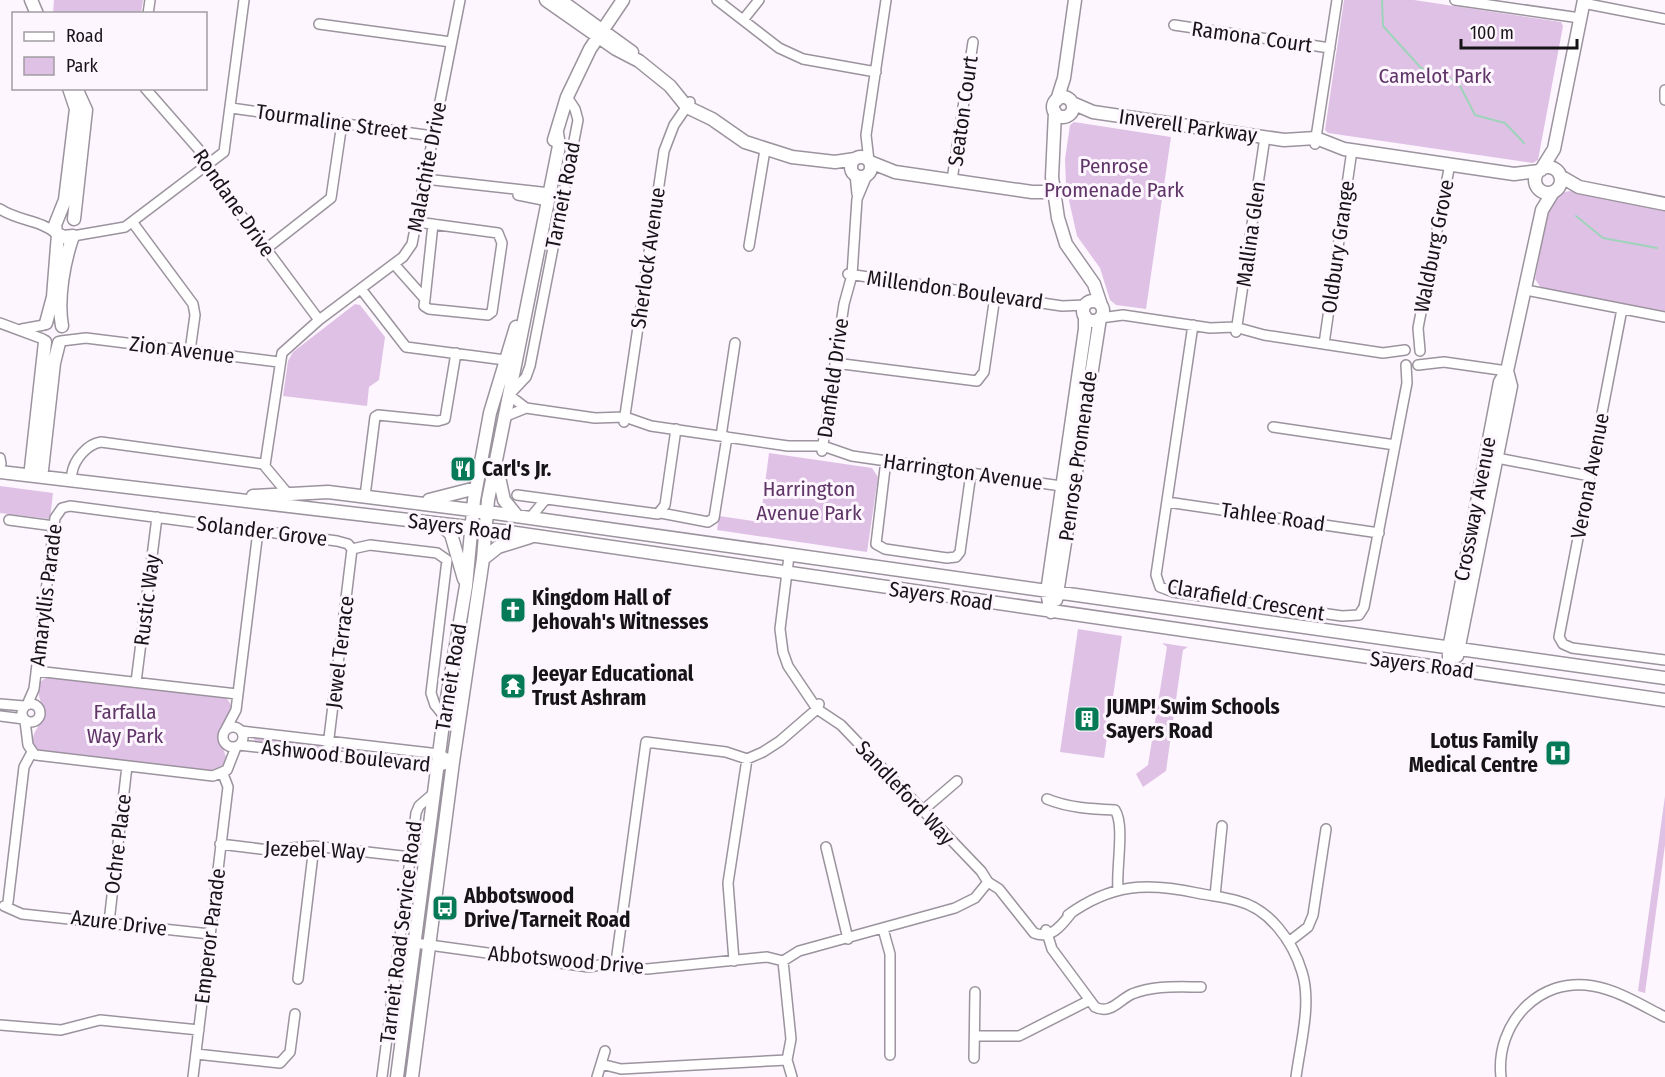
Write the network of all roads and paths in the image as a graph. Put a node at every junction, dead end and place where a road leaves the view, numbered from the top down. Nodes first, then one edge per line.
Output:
1 (32, 0) edge
2 (42, 0) edge
3 (244, 0) edge
4 (460, 0) edge
5 (546, 0) edge
6 (560, 0) edge
7 (623, 0) edge
8 (717, 0) edge
9 (759, 0) edge
10 (886, 0) edge
11 (1075, 0) edge
12 (1336, 0) edge
13 (1455, 0) edge
14 (1482, 2) edge
15 (1583, 2) edge
16 (1580, 18) junction
17 (1665, 19) edge
18 (742, 20) junction
19 (319, 24) dead end
20 (1174, 26) dead end
21 (600, 32) junction
22 (451, 42) junction
23 (973, 42) dead end
24 (1330, 48) junction
25 (876, 72) junction
26 (73, 90) edge
27 (74, 90) edge
28 (147, 90) edge
29 (1665, 90) edge
30 (567, 97) junction
31 (1665, 100) edge
32 (688, 104) junction
33 (231, 108) junction
34 (1065, 108) junction
35 (342, 123) junction
36 (866, 135) junction
37 (433, 136) junction
38 (1265, 137) junction
39 (1316, 141) junction
40 (1348, 149) junction
41 (1554, 149) junction
42 (765, 150) junction
43 (856, 159) junction
44 (825, 162) junction
45 (1450, 164) junction
46 (206, 168) junction
47 (864, 170) junction
48 (1540, 170) junction
49 (1514, 174) junction
50 (1560, 175) junction
51 (425, 179) junction
52 (952, 180) junction
53 (1579, 187) junction
54 (1538, 188) junction
55 (1053, 192) junction
56 (1553, 192) junction
57 (545, 196) junction
58 (1665, 204) edge
59 (0, 209) edge
60 (1542, 210) junction
61 (59, 218) junction
62 (75, 220) junction
63 (417, 222) junction
64 (37, 223) junction
65 (133, 223) junction
66 (434, 224) junction
67 (97, 230) junction
68 (57, 233) junction
69 (73, 235) junction
70 (749, 246) dead end
71 (266, 249) junction
72 (394, 264) junction
73 (850, 275) junction
74 (1091, 279) junction
75 (530, 283) junction
76 (361, 289) junction
77 (1526, 290) junction
78 (995, 296) junction
79 (425, 299) junction
80 (1622, 309) junction
81 (1086, 310) junction
82 (1101, 312) junction
83 (1665, 317) edge
84 (319, 320) junction
85 (0, 324) edge
86 (45, 324) junction
87 (1193, 325) junction
88 (63, 327) junction
89 (1418, 328) junction
90 (20, 329) junction
91 (1237, 329) junction
92 (86, 338) junction
93 (44, 340) junction
94 (60, 342) junction
95 (735, 343) dead end
96 (1324, 344) junction
97 (1406, 350) junction
98 (190, 351) junction
99 (1420, 352) junction
100 (456, 353) junction
101 (1383, 353) junction
102 (505, 360) junction
103 (279, 362) junction
104 (1444, 362) junction
105 (835, 363) junction
106 (1405, 364) junction
107 (1418, 365) junction
108 (1508, 371) junction
109 (1407, 383) junction
110 (509, 394) junction
111 (526, 408) junction
112 (504, 417) junction
113 (624, 419) junction
114 (1273, 427) dead end
115 (676, 429) junction
116 (724, 436) junction
117 (1395, 445) junction
118 (822, 449) junction
119 (1491, 457) junction
120 (885, 460) junction
121 (496, 464) junction
122 (0, 465) edge
123 (266, 465) junction
124 (36, 471) junction
125 (972, 473) junction
126 (1590, 476) junction
127 (71, 477) junction
128 (1068, 487) junction
129 (476, 488) junction
130 (288, 494) junction
131 (517, 495) dead end
132 (365, 496) junction
133 (216, 497) junction
134 (545, 500) junction
135 (1167, 502) junction
136 (416, 503) junction
137 (66, 506) joint
138 (473, 510) junction
139 (487, 512) junction
140 (661, 513) junction
141 (523, 517) junction
142 (157, 518) junction
143 (9, 520) dead end
144 (440, 524) junction
145 (54, 526) junction
146 (472, 529) junction
147 (487, 529) junction
148 (258, 531) junction
149 (1378, 533) junction
150 (534, 536) junction
151 (352, 549) junction
152 (789, 556) junction
153 (483, 559) junction
154 (787, 573) junction
155 (466, 586) junction
156 (1053, 593) junction
157 (1051, 612) junction
158 (1454, 649) junction
159 (1665, 660) edge
160 (1449, 670) junction
161 (36, 671) junction
162 (1665, 678) edge
163 (136, 682) junction
164 (34, 689) junction
165 (237, 694) junction
166 (1665, 700) edge
167 (0, 704) edge
168 (26, 705) junction
169 (817, 706) junction
170 (38, 707) junction
171 (236, 710) junction
172 (0, 716) edge
173 (444, 716) junction
174 (24, 720) junction
175 (36, 721) junction
176 (226, 729) junction
177 (241, 731) junction
178 (28, 738) junction
179 (328, 741) junction
180 (224, 742) junction
181 (237, 746) junction
182 (34, 754) junction
183 (439, 754) junction
184 (327, 755) junction
185 (747, 759) junction
186 (453, 762) junction
187 (229, 764) junction
188 (127, 766) junction
189 (437, 767) junction
190 (220, 775) junction
191 (957, 781) dead end
192 (434, 793) junction
193 (1047, 799) dead end
194 (921, 811) junction
195 (1222, 826) dead end
196 (1326, 829) dead end
197 (220, 844) junction
198 (314, 846) junction
199 (826, 847) dead end
200 (411, 857) junction
201 (985, 885) junction
202 (1118, 889) junction
203 (1215, 896) junction
204 (4, 906) edge
205 (109, 922) junction
206 (883, 929) junction
207 (1047, 933) junction
208 (210, 934) junction
209 (848, 939) junction
210 (1290, 941) junction
211 (415, 944) junction
212 (429, 945) junction
213 (783, 961) junction
214 (734, 962) junction
215 (616, 963) junction
216 (298, 979) dead end
217 (1202, 987) dead end
218 (975, 992) dead end
219 (1090, 1000) junction
220 (295, 1014) dead end
221 (1665, 1017) edge
222 (419, 1023) junction
223 (0, 1025) edge
224 (199, 1030) junction
225 (975, 1036) junction
226 (605, 1051) dead end
227 (196, 1054) junction
228 (890, 1055) dead end
229 (974, 1058) dead end
230 (787, 1060) junction
231 (601, 1064) junction
232 (193, 1077) edge
233 (382, 1077) edge
234 (398, 1077) edge
235 (406, 1077) edge
236 (412, 1077) edge
237 (597, 1077) edge
238 (792, 1077) edge
239 (1296, 1077) edge
240 (1501, 1077) edge

1 - 2 main road
3 - 33 street
4 - 22 street, Malachite Drive
5 - 21 main road
6 - 21 main road
7 - 21 main road, Tarneit Road
8 - 18 street
9 - 18 street
10 - 25 street, Danfield Drive
11 - 34 main road
12 - 24 street
13 - 14 street
14 - 16 street
15 - 16 main road
15 - 17 street
16 - 41 main road
18 - 25 street
19 - 22 street
20 - 24 street, Ramona Court
21 - 30 main road, Tarneit Road
21 - 32 main road
22 - 37 street, Malachite Drive
23 - 52 street, Seaton Court
24 - 39 street
25 - 36 street, Danfield Drive
26 - 61 main road
27 - 62 main road
28 - 46 street, Rondane Drive
29 - 31 street
30 - 57 main road, Tarneit Road
30 - 110 street, Tarneit Road
32 - 42 main road
32 - 113 street, Sherlock Avenue
33 - 35 street, Tourmaline Street
33 - 46 street
34 - 38 main road, Inverell Parkway
34 - 55 main road
35 - 37 street, Tourmaline Street
35 - 71 street
36 - 43 street, Danfield Drive
36 - 47 street, Danfield Drive
37 - 51 street, Malachite Drive
38 - 39 main road, Inverell Parkway
38 - 91 street, Mallina Glen
39 - 40 main road, Inverell Parkway
40 - 45 main road, Inverell Parkway
40 - 96 street, Oldbury Grange
41 - 48 main road
41 - 50 main road
42 - 44 main road
42 - 70 street
43 - 44 main road
43 - 47 main road
44 - 47 main road
45 - 49 main road, Inverell Parkway
45 - 89 street, Waldburg Grove
46 - 65 street
46 - 71 street, Rondane Drive
47 - 52 main road
47 - 73 street, Danfield Drive
48 - 49 main road, Inverell Parkway
48 - 50 main road
48 - 54 main road
49 - 54 main road, Inverell Parkway
50 - 53 main road
50 - 56 main road
51 - 57 street
51 - 63 street, Malachite Drive
52 - 55 main road
53 - 56 main road
53 - 58 main road
54 - 56 main road
54 - 60 main road, Crossway Avenue
55 - 74 main road
56 - 60 main road, Crossway Avenue
57 - 75 main road, Tarneit Road
59 - 64 street
60 - 77 main road, Crossway Avenue
61 - 62 main road
61 - 64 street
61 - 68 main road
62 - 67 street
62 - 69 main road
63 - 66 street
63 - 72 street, Malachite Drive
64 - 68 street
65 - 67 street
65 - 98 street
66 - 79 street
66 - 79 street
67 - 69 street
68 - 69 main road
68 - 86 main road
69 - 88 main road
71 - 84 street, Rondane Drive
72 - 76 street, Malachite Drive
72 - 79 street
73 - 78 street, Millendon Boulevard
73 - 105 street, Danfield Drive
74 - 81 main road, Penrose Promenade
74 - 82 main road
75 - 102 main road, Tarneit Road
75 - 110 main road, Tarneit Road
76 - 84 street, Malachite Drive
76 - 100 street
77 - 80 street
77 - 108 main road, Crossway Avenue
78 - 81 street, Millendon Boulevard
78 - 105 street
80 - 83 street
80 - 126 street, Verona Avenue
81 - 82 main road
81 - 82 main road
81 - 128 main road, Penrose Promenade
82 - 87 street
82 - 128 main road, Penrose Promenade
84 - 103 street, Malachite Drive
85 - 90 street
86 - 88 main road
86 - 90 street
86 - 93 main road
87 - 91 street
87 - 135 street, Clarafield Crescent
88 - 92 street, Zion Avenue
88 - 94 main road
89 - 97 street, Waldburg Grove
89 - 99 street, Waldburg Grove
90 - 93 street
91 - 96 street
92 - 94 street, Zion Avenue
92 - 98 street, Zion Avenue
93 - 94 main road
93 - 124 main road
94 - 124 main road
95 - 116 street
96 - 101 street
97 - 99 street
97 - 101 street
97 - 106 street
98 - 103 street, Zion Avenue
99 - 104 street
99 - 107 street
100 - 102 street
100 - 132 street
101 - 106 street
102 - 129 main road, Tarneit Road
103 - 123 street
104 - 107 street
104 - 108 street
105 - 118 street, Danfield Drive
106 - 107 street
106 - 109 street, Clarafield Crescent
107 - 109 street, Clarafield Crescent
108 - 119 main road, Crossway Avenue
109 - 117 street, Clarafield Crescent
110 - 111 street
110 - 112 main road, Tarneit Road
111 - 112 street
111 - 113 street, Harrington Avenue
112 - 121 main road, Tarneit Road
113 - 115 street, Harrington Avenue
114 - 117 street
115 - 116 street, Harrington Avenue
115 - 140 street
116 - 118 street, Harrington Avenue
116 - 140 street
117 - 149 street, Clarafield Crescent
118 - 120 street, Harrington Avenue
119 - 126 street
119 - 158 main road, Crossway Avenue
120 - 125 street, Harrington Avenue
120 - 125 street
121 - 139 main road, Tarneit Road
121 - 141 main road
122 - 124 main road, Sayers Road
123 - 127 street
123 - 130 street
124 - 127 main road, Sayers Road
125 - 128 street, Harrington Avenue
126 - 159 street, Verona Avenue
127 - 133 main road, Sayers Road
128 - 156 main road, Penrose Promenade
129 - 136 main road
129 - 138 main road, Tarneit Road
130 - 132 main road, Sayers Road
130 - 133 main road, Sayers Road
131 - 134 street
132 - 136 main road, Sayers Road
133 - 144 main road, Sayers Road
134 - 140 street
134 - 141 street
135 - 149 street, Tahlee Road
135 - 149 street, Clarafield Crescent
136 - 138 main road, Sayers Road
137 - 142 street, Solander Grove
137 - 145 street, Amaryllis Parade
138 - 139 main road, Sayers Road
138 - 146 main road, Tarneit Road
139 - 141 main road, Sayers Road
139 - 147 main road, Tarneit Road
141 - 152 main road, Sayers Road
142 - 148 street, Solander Grove
142 - 163 street, Rustic Way
143 - 145 street
144 - 146 main road, Sayers Road
144 - 155 main road
145 - 161 street, Amaryllis Parade
146 - 147 main road, Sayers Road
146 - 155 main road, Tarneit Road
147 - 150 main road, Sayers Road
147 - 153 main road, Tarneit Road
148 - 151 street, Solander Grove
148 - 165 street
150 - 153 main road
150 - 154 main road, Sayers Road
151 - 173 street, Solander Grove
151 - 179 street, Jewel Terrace
152 - 154 street, Sandleford Way
152 - 156 main road, Sayers Road
153 - 186 main road, Tarneit Road
154 - 157 main road, Sayers Road
154 - 169 street, Sandleford Way
155 - 173 main road, Tarneit Road
156 - 157 main road, Penrose Promenade
156 - 158 main road, Sayers Road
157 - 160 main road, Sayers Road
158 - 160 main road, Crossway Avenue
158 - 162 main road, Sayers Road
160 - 166 main road, Sayers Road
161 - 163 street
161 - 164 street, Amaryllis Parade
163 - 165 street
164 - 168 street, Amaryllis Parade
164 - 170 street, Amaryllis Parade
165 - 171 street
167 - 168 street
168 - 170 street
168 - 174 street
169 - 185 street
169 - 194 street, Sandleford Way
170 - 175 street
171 - 176 street
171 - 177 street
172 - 174 street
173 - 183 main road, Tarneit Road
174 - 175 street
174 - 178 street
175 - 178 street
176 - 177 street
176 - 180 street
177 - 179 street, Ashwood Boulevard
177 - 181 street
178 - 182 street
179 - 183 street, Ashwood Boulevard
179 - 184 street, Jewel Terrace
180 - 181 street
180 - 187 street
181 - 184 street, Ashwood Boulevard
181 - 187 street
182 - 188 street
182 - 204 street
183 - 186 street, Ashwood Boulevard
183 - 189 main road, Tarneit Road
184 - 189 street, Ashwood Boulevard
185 - 214 street
185 - 215 street
186 - 189 street, Ashwood Boulevard
186 - 212 main road, Tarneit Road
187 - 190 street
188 - 190 street
188 - 205 street, Ochre Place
189 - 192 main road, Tarneit Road
190 - 197 street, Emperor Parade
191 - 194 street
192 - 200 street, Tarneit Road Service Road
192 - 211 main road, Tarneit Road
193 - 202 street
194 - 201 street, Sandleford Way
195 - 203 street
196 - 210 street
197 - 198 street, Jezebel Way
197 - 208 street, Emperor Parade
198 - 200 street, Jezebel Way
198 - 216 street
199 - 209 street
200 - 233 street, Tarneit Road Service Road
201 - 206 street, Abbotswood Drive
201 - 207 street, Sandleford Way
202 - 203 street
202 - 207 street
203 - 210 street
204 - 205 street, Azure Drive
205 - 208 street, Azure Drive
206 - 209 street, Abbotswood Drive
206 - 228 street
207 - 219 street
208 - 224 street, Emperor Parade
209 - 213 street, Abbotswood Drive
210 - 239 street
211 - 212 street, Abbotswood Drive
211 - 234 main road, Tarneit Road
212 - 215 street, Abbotswood Drive
212 - 222 main road, Tarneit Road
213 - 214 street, Abbotswood Drive
213 - 230 street
214 - 215 street, Abbotswood Drive
217 - 219 street
218 - 225 street
219 - 225 street
220 - 227 street
221 - 240 street
222 - 235 main road
222 - 236 main road, Tarneit Road
223 - 224 street
224 - 227 street, Emperor Parade
225 - 229 street
226 - 231 street
227 - 232 street, Emperor Parade
230 - 231 street
230 - 238 street
231 - 237 street

